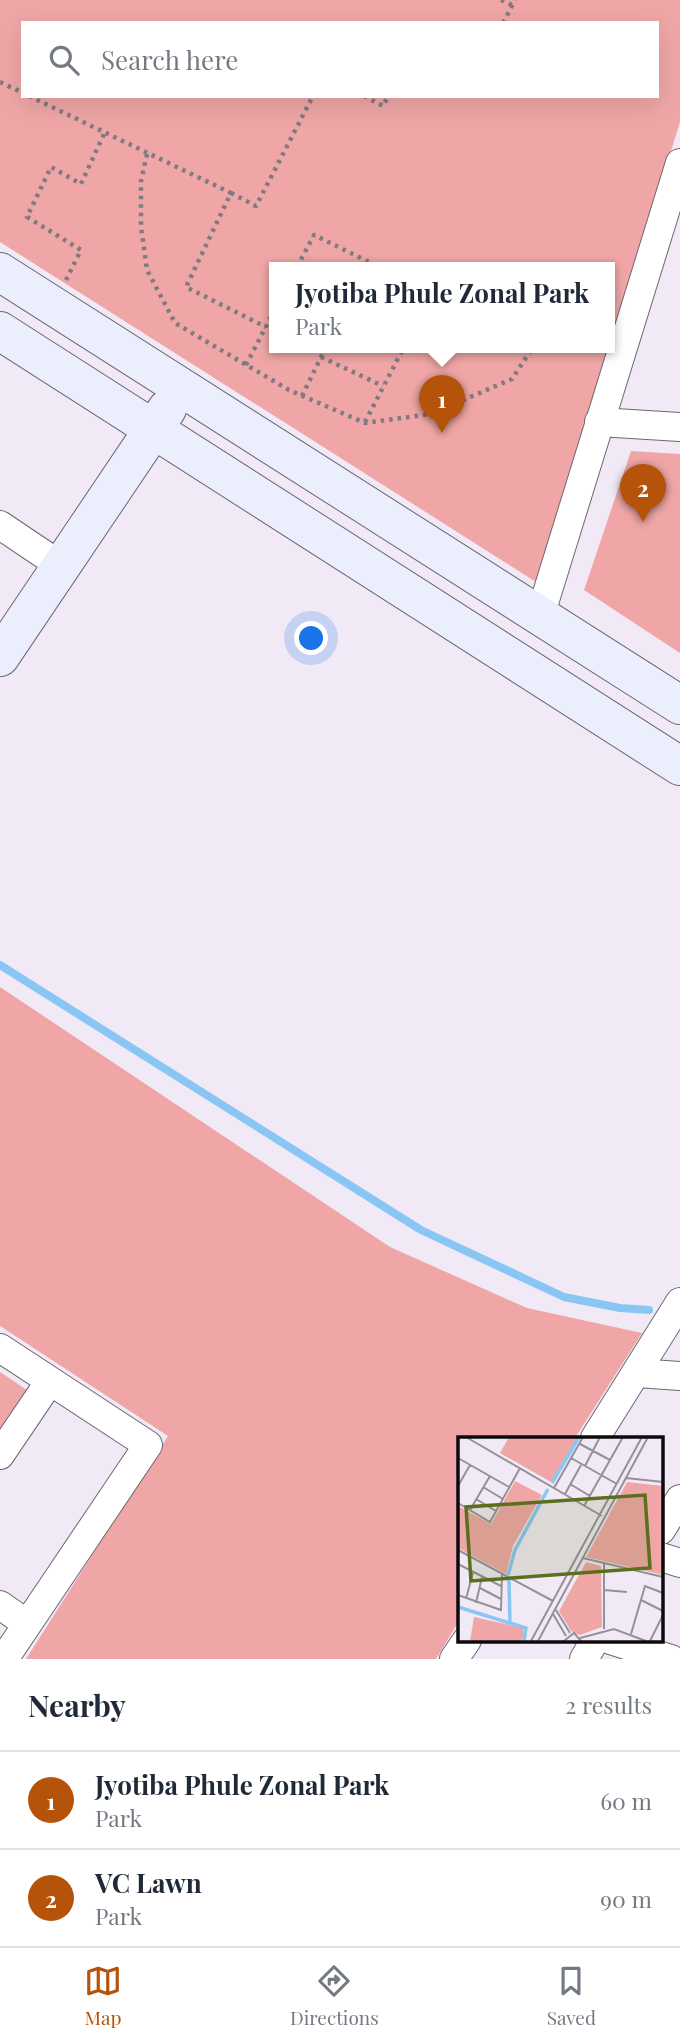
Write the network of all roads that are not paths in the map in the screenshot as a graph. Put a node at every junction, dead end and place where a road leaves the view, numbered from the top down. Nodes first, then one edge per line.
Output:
1 (680, 163) edge
2 (0, 272) edge
3 (0, 331) edge
4 (181, 388) junction
5 (599, 422) junction
6 (680, 427) edge
7 (153, 430) junction
8 (0, 525) edge
9 (61, 566) junction
10 (508, 596) junction
11 (540, 616) junction
12 (475, 635) junction
13 (0, 657) edge
14 (680, 705) edge
15 (680, 766) edge
16 (680, 1303) edge
17 (0, 1348) edge
18 (637, 1373) junction
19 (680, 1376) edge
20 (50, 1381) junction
21 (596, 1437) edge
22 (0, 1455) edge
23 (680, 1499) edge
24 (662, 1528) edge
25 (662, 1557) edge
26 (680, 1563) edge
27 (0, 1605) edge
28 (27, 1624) junction
29 (466, 1642) edge
30 (594, 1642) edge
31 (616, 1642) edge
32 (4, 1659) edge
33 (454, 1659) edge
34 (583, 1659) edge
35 (671, 1659) edge

1 - 5 street
2 - 4 street
3 - 7 street
4 - 7 street
4 - 10 street
5 - 6 street
5 - 11 street
7 - 9 street
7 - 12 street
8 - 9 street
9 - 13 street
10 - 11 street
10 - 12 street
11 - 14 street
12 - 15 street
16 - 18 street
17 - 20 street
18 - 19 street
18 - 21 street
20 - 22 street
20 - 28 street
23 - 24 street
25 - 26 street
27 - 28 street
28 - 32 street
29 - 33 street
30 - 34 street
31 - 35 street

